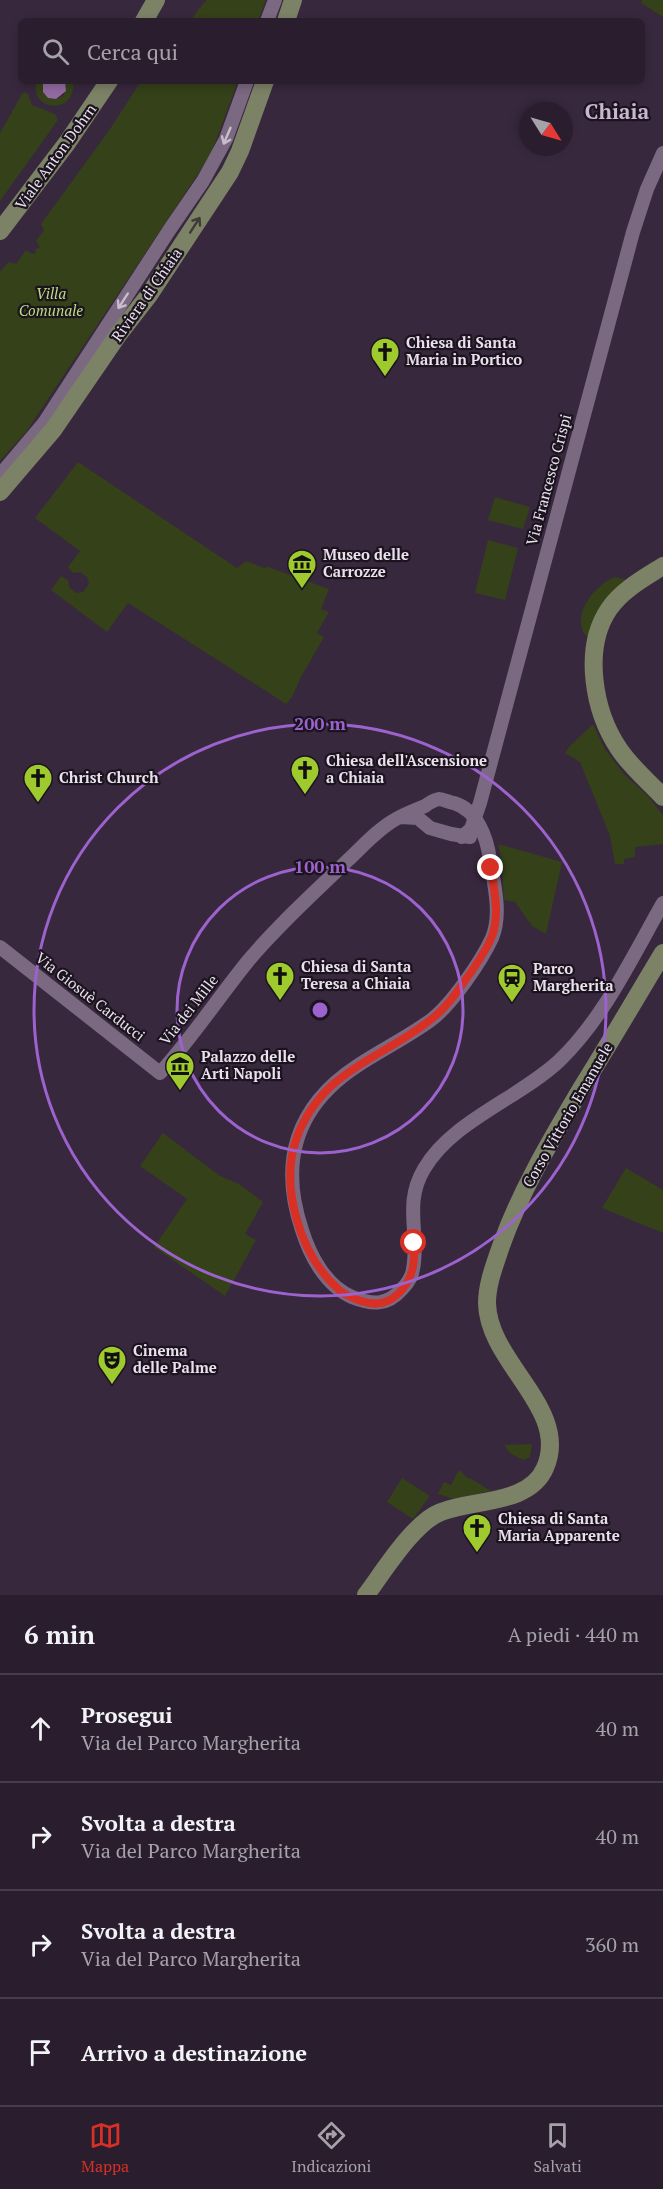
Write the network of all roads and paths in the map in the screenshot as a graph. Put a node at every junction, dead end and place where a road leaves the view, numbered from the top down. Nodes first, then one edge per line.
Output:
1 (156, 0) edge
2 (275, 0) edge
3 (293, 0) edge
4 (146, 18) edge
5 (268, 18) edge
6 (287, 18) edge
7 (107, 84) edge
8 (246, 84) edge
9 (264, 84) edge
10 (663, 153) edge
11 (0, 231) edge
12 (0, 474) edge
13 (0, 492) edge
14 (663, 566) edge
15 (663, 796) edge
16 (432, 802) junction
17 (474, 817) junction
18 (396, 819) junction
19 (426, 824) junction
20 (462, 837) junction
21 (488, 850) junction
22 (663, 903) edge
23 (0, 947) edge
24 (663, 953) edge
25 (160, 1073) joint
26 (366, 1595) edge

1 - 4 main road
2 - 5 street
3 - 6 main road
7 - 11 main road, Viale Anton Dohrn
8 -> 12 street
13 -> 9 main road, Riviera di Chiaia
10 - 17 street, Via Francesco Crispi
14 - 15 main road
16 - 17 street
16 - 18 street, Via dei Mille
16 - 19 street
17 - 20 street
17 - 21 street
18 - 19 street
18 - 25 street, Via dei Mille
19 - 20 street
20 - 21 street
21 - 22 street
23 - 25 street, Via Giosuè Carducci
24 - 26 main road, Corso Vittorio Emanuele

